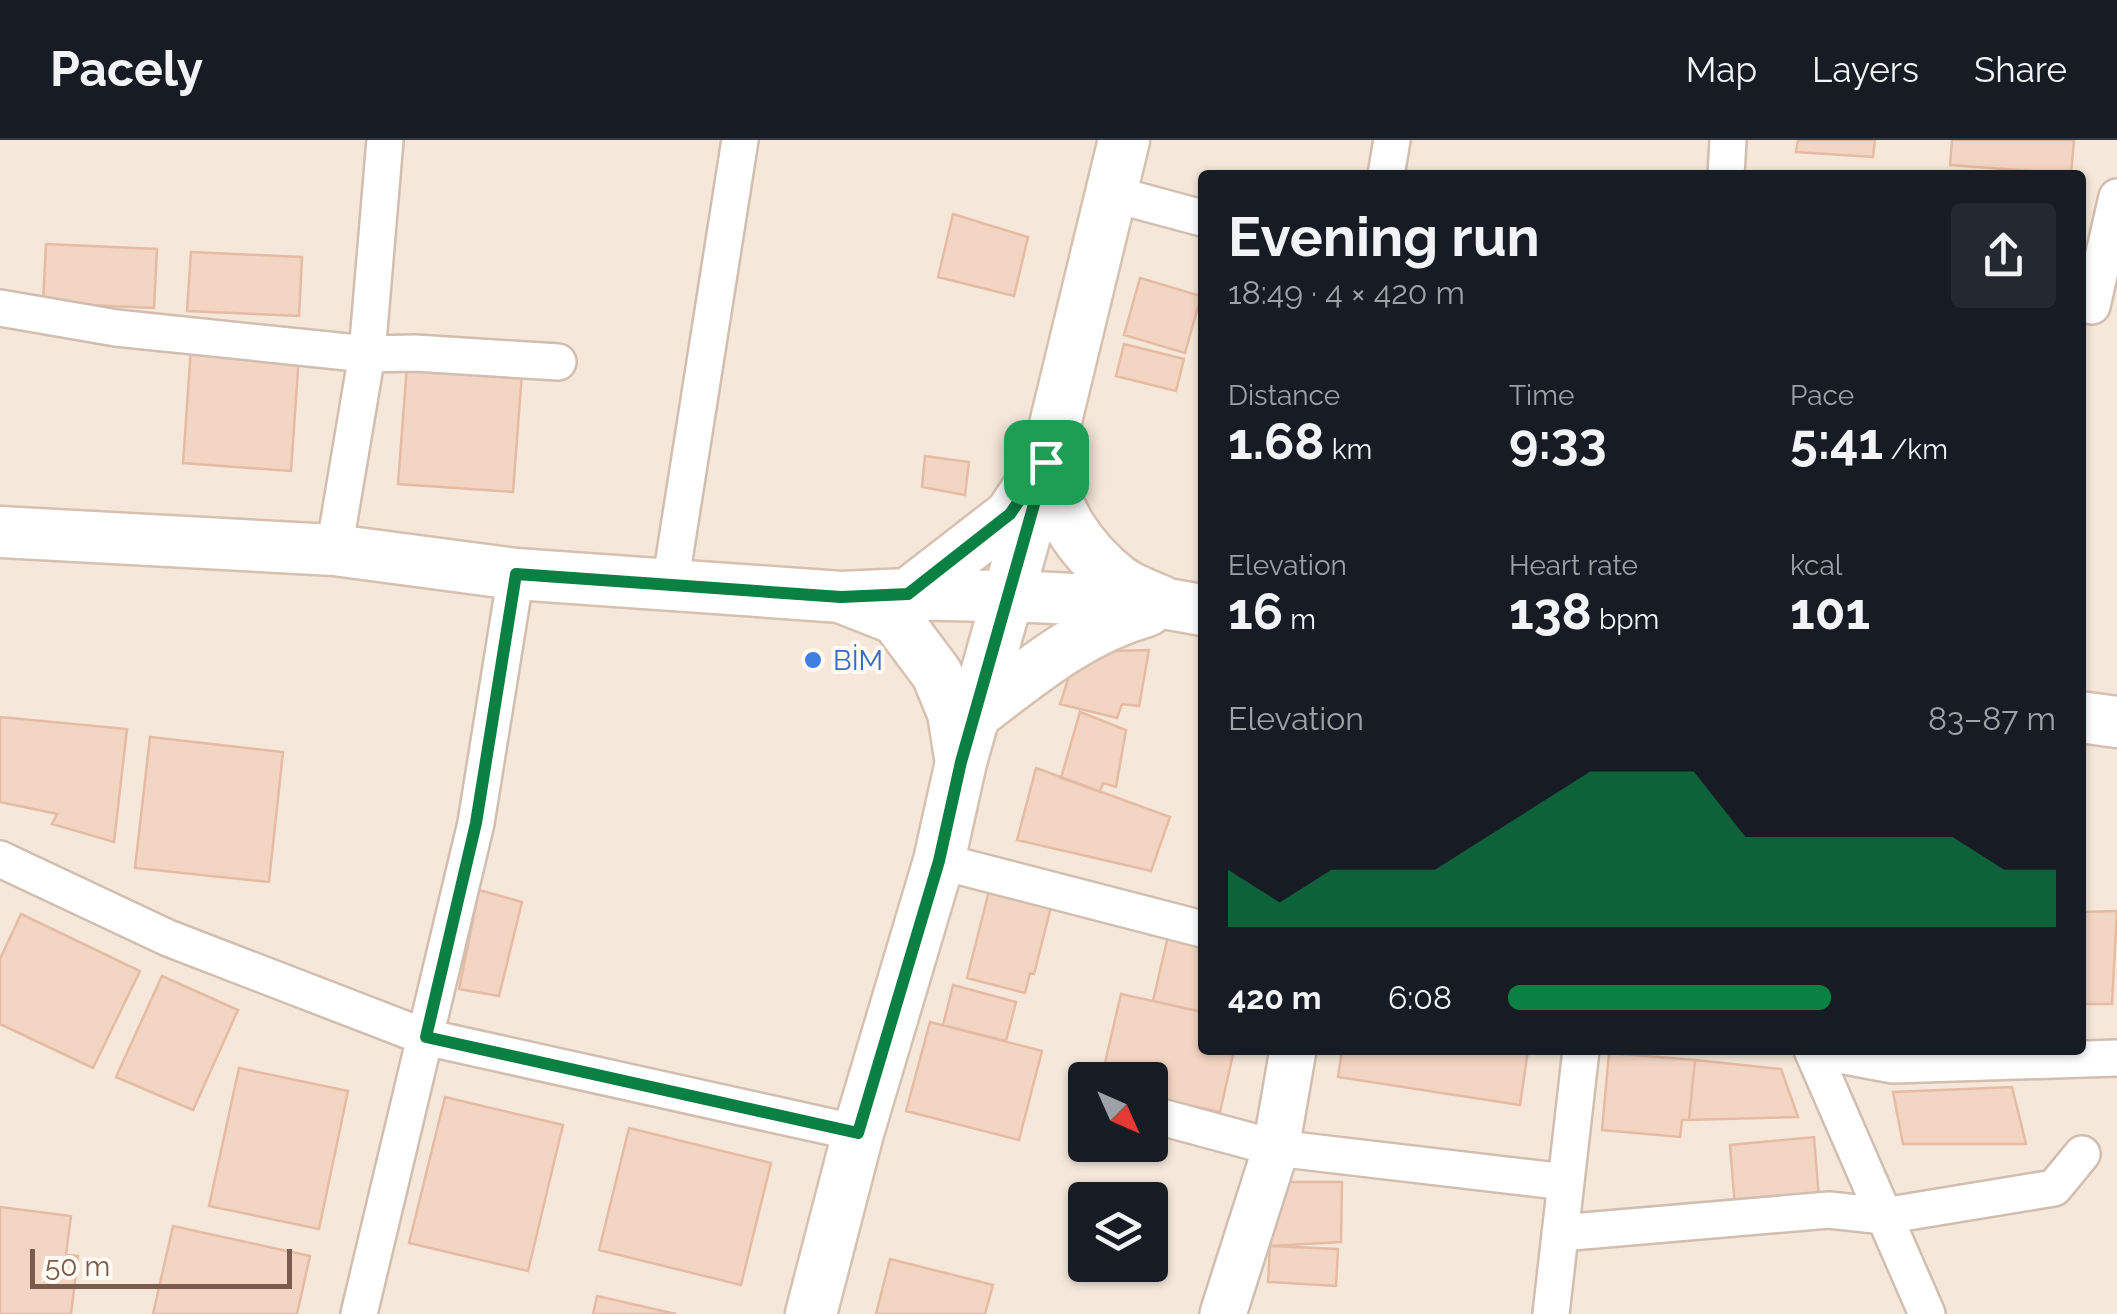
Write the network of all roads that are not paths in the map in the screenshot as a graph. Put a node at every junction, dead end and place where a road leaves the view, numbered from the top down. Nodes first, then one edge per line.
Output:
1 (386, 140) edge
2 (740, 140) edge
3 (1124, 140) edge
4 (1392, 140) edge
5 (1728, 140) edge
6 (1387, 170) edge
7 (1726, 170) edge
8 (1113, 194) junction
9 (2117, 197) edge
10 (1198, 217) edge
11 (2096, 307) edge
12 (0, 308) edge
13 (366, 354) junction
14 (558, 362) dead end
15 (1046, 462) junction
16 (0, 532) edge
17 (334, 550) junction
18 (516, 574) junction
19 (670, 585) junction
20 (908, 594) junction
21 (841, 597) junction
22 (1009, 597) junction
23 (1186, 607) edge
24 (977, 712) junction
25 (2086, 717) edge
26 (2117, 722) edge
27 (961, 762) junction
28 (0, 859) edge
29 (939, 861) junction
30 (1198, 927) edge
31 (426, 1037) junction
32 (1291, 1055) edge
33 (1580, 1055) edge
34 (1814, 1055) edge
35 (1841, 1055) edge
36 (2117, 1058) edge
37 (1168, 1119) edge
38 (858, 1133) junction
39 (1276, 1148) junction
40 (2082, 1154) dead end
41 (1566, 1182) junction
42 (1884, 1216) junction
43 (1560, 1233) junction
44 (359, 1314) edge
45 (812, 1314) edge
46 (1223, 1314) edge
47 (1551, 1314) edge
48 (1927, 1314) edge

1 - 13 street
2 - 19 street
3 - 8 main road
4 - 6 street
5 - 7 street
8 - 10 street
8 - 15 main road
9 - 11 street
12 - 13 street
13 - 14 street
13 - 17 street
15 - 20 main road
15 - 22 main road
15 - 23 main road
16 - 17 main road
17 - 18 main road
18 - 19 main road
18 - 31 street
19 - 21 main road
20 - 21 main road
20 - 22 main road
21 - 27 main road
22 - 23 main road
22 - 24 main road
23 - 24 main road
24 - 27 main road
25 - 26 main road
27 - 29 main road
28 - 31 street
29 - 30 street
29 - 38 main road
31 - 38 street
31 - 44 street
32 - 39 street
33 - 41 street
34 - 42 street
35 - 36 street
37 - 39 street
38 - 45 main road
39 - 41 street
39 - 46 street
40 - 42 street
41 - 43 street
42 - 43 street
42 - 48 street
43 - 47 street

